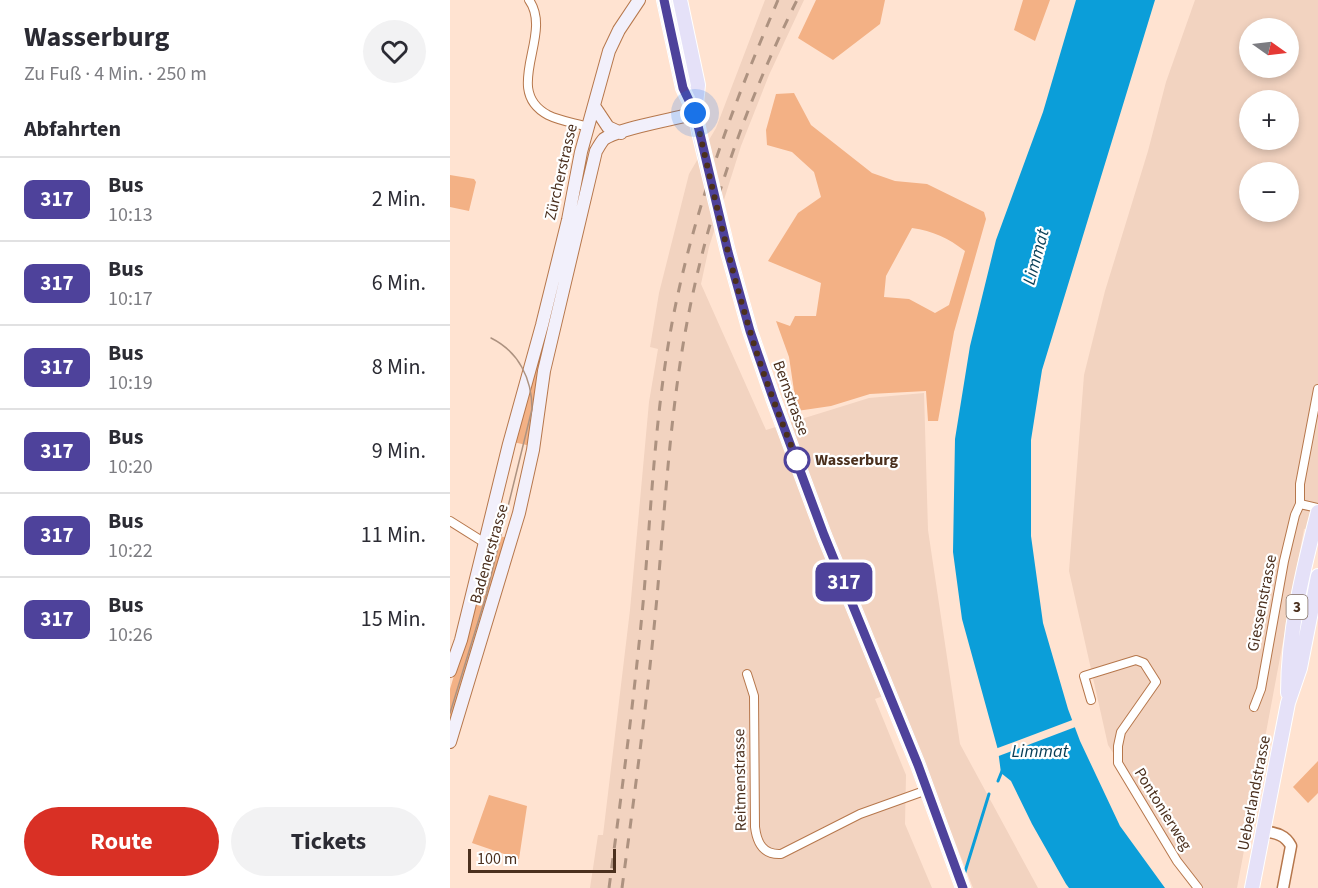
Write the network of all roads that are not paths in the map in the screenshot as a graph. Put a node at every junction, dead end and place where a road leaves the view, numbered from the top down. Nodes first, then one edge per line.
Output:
1 (664, 0) edge
2 (531, 1) edge
3 (640, 1) edge
4 (678, 1) edge
5 (594, 106) junction
6 (695, 113) junction
7 (588, 127) junction
8 (621, 133) junction
9 (604, 140) junction
10 (532, 356) joint
11 (544, 371) joint
12 (1318, 389) edge
13 (1300, 504) junction
14 (1318, 510) edge
15 (450, 521) edge
16 (485, 543) junction
17 (1318, 576) edge
18 (450, 671) edge
19 (747, 674) dead end
20 (1091, 700) dead end
21 (1288, 703) junction
22 (1254, 707) dead end
23 (450, 742) edge
24 (927, 790) junction
25 (1263, 831) junction
26 (963, 888) edge
27 (1198, 888) edge
28 (1252, 888) edge
29 (1283, 888) edge

1 - 6 main road, Bernstrasse
2 - 7 street
3 - 5 main road, Zürcherstrasse
4 - 6 main road, Bernstrasse
5 - 7 main road, Zürcherstrasse
5 - 8 main road
6 - 8 main road
6 - 24 main road, Bernstrasse, bridge
7 - 9 main road
7 - 10 main road, Zürcherstrasse
8 - 9 main road
9 - 11 main road, Zürcherstrasse
10 - 16 main road, Badenerstrasse
11 - 23 main road, Badenerstrasse
12 - 13 street, Giessenstrasse
13 - 14 street
13 - 22 street, Giessenstrasse
14 - 21 main road, Ueberlandstrasse / 3
15 - 16 street
16 - 18 main road, Badenerstrasse
17 - 21 main road, Ueberlandstrasse / 3
19 - 24 street, Reitmenstrasse
20 - 27 street, Pontonierweg
21 - 25 main road, Ueberlandstrasse / 3
24 - 26 main road, Bernstrasse
25 - 28 main road, Ueberlandstrasse / 3
25 - 29 street

